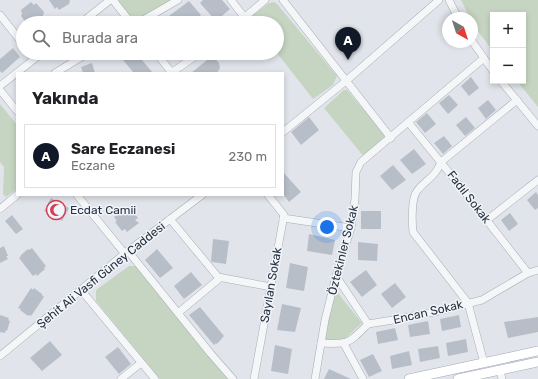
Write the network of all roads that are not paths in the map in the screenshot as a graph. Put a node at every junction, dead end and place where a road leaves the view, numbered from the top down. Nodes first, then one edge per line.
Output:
1 (111, 0) edge
2 (178, 0) edge
3 (231, 0) edge
4 (265, 0) edge
5 (282, 0) edge
6 (439, 0) edge
7 (449, 0) edge
8 (455, 12) edge
9 (0, 15) edge
10 (90, 16) edge
11 (125, 16) edge
12 (150, 16) edge
13 (243, 16) edge
14 (247, 16) edge
15 (16, 35) edge
16 (477, 48) edge
17 (484, 58) junction
18 (29, 60) edge
19 (76, 60) edge
20 (162, 60) edge
21 (190, 60) edge
22 (490, 66) edge
23 (19, 72) edge
24 (57, 72) edge
25 (171, 72) edge
26 (173, 72) edge
27 (16, 74) edge
28 (346, 81) junction
29 (504, 84) edge
30 (0, 86) edge
31 (0, 90) edge
32 (517, 100) junction
33 (16, 110) edge
34 (408, 122) junction
35 (538, 126) edge
36 (284, 131) edge
37 (391, 138) junction
38 (440, 162) junction
39 (538, 180) edge
40 (16, 196) edge
41 (78, 196) edge
42 (201, 196) edge
43 (269, 196) edge
44 (0, 207) edge
45 (283, 218) junction
46 (170, 219) junction
47 (487, 220) junction
48 (351, 228) junction
49 (126, 253) junction
50 (538, 270) edge
51 (528, 273) junction
52 (336, 276) junction
53 (220, 278) junction
54 (271, 287) junction
55 (81, 290) junction
56 (468, 303) junction
57 (178, 313) junction
58 (368, 324) junction
59 (321, 343) junction
60 (344, 344) junction
61 (538, 351) edge
62 (0, 356) edge
63 (484, 362) junction
64 (538, 362) edge
65 (142, 363) junction
66 (501, 374) edge
67 (487, 376) edge
68 (121, 379) edge
69 (155, 379) edge
70 (233, 379) edge
71 (254, 379) edge
72 (315, 379) edge
73 (363, 379) edge
74 (409, 379) edge
75 (458, 379) edge

1 - 10 street
1 - 11 street
2 - 12 street
3 - 13 street
4 - 14 street
5 - 28 street
6 - 28 street
7 - 8 street
9 - 15 street
16 - 17 street
17 - 22 street
17 - 34 street, Öztekinler Sokak
18 - 23 street
19 - 24 street
20 - 25 street
21 - 26 street
27 - 30 street
28 - 36 street
28 - 37 street
29 - 32 street
31 - 33 street
32 - 35 street
32 - 38 street
34 - 37 street, Öztekinler Sokak
34 - 38 street, Fadıl Sokak
37 - 48 street, Öztekinler Sokak
38 - 47 street, Fadıl Sokak
38 - 56 street
39 - 47 street
40 - 44 street
41 - 49 street
42 - 46 street, Şehit Ali Vasfi Güney Caddesi
43 - 45 street
45 - 48 street
45 - 54 street, Sayılan Sokak
46 - 49 street, Şehit Ali Vasfi Güney Caddesi
46 - 53 street
47 - 51 street, Fadıl Sokak
48 - 52 street, Öztekinler Sokak
49 - 55 street, Şehit Ali Vasfi Güney Caddesi
49 - 57 street
50 - 51 street, Encan Sokak
51 - 56 street, Encan Sokak
52 - 58 street
52 - 59 street, Öztekinler Sokak
53 - 54 street
53 - 57 street
54 - 71 street, Sayılan Sokak
55 - 62 street, Şehit Ali Vasfi Güney Caddesi
55 - 65 street
56 - 58 street, Encan Sokak
56 - 63 street
57 - 70 street
58 - 60 street
59 - 60 street
59 - 72 street, Öztekinler Sokak
60 - 73 street
61 - 63 main road
63 - 74 main road
64 - 66 main road
65 - 68 street
65 - 69 street
66 - 67 main road
67 - 75 main road

